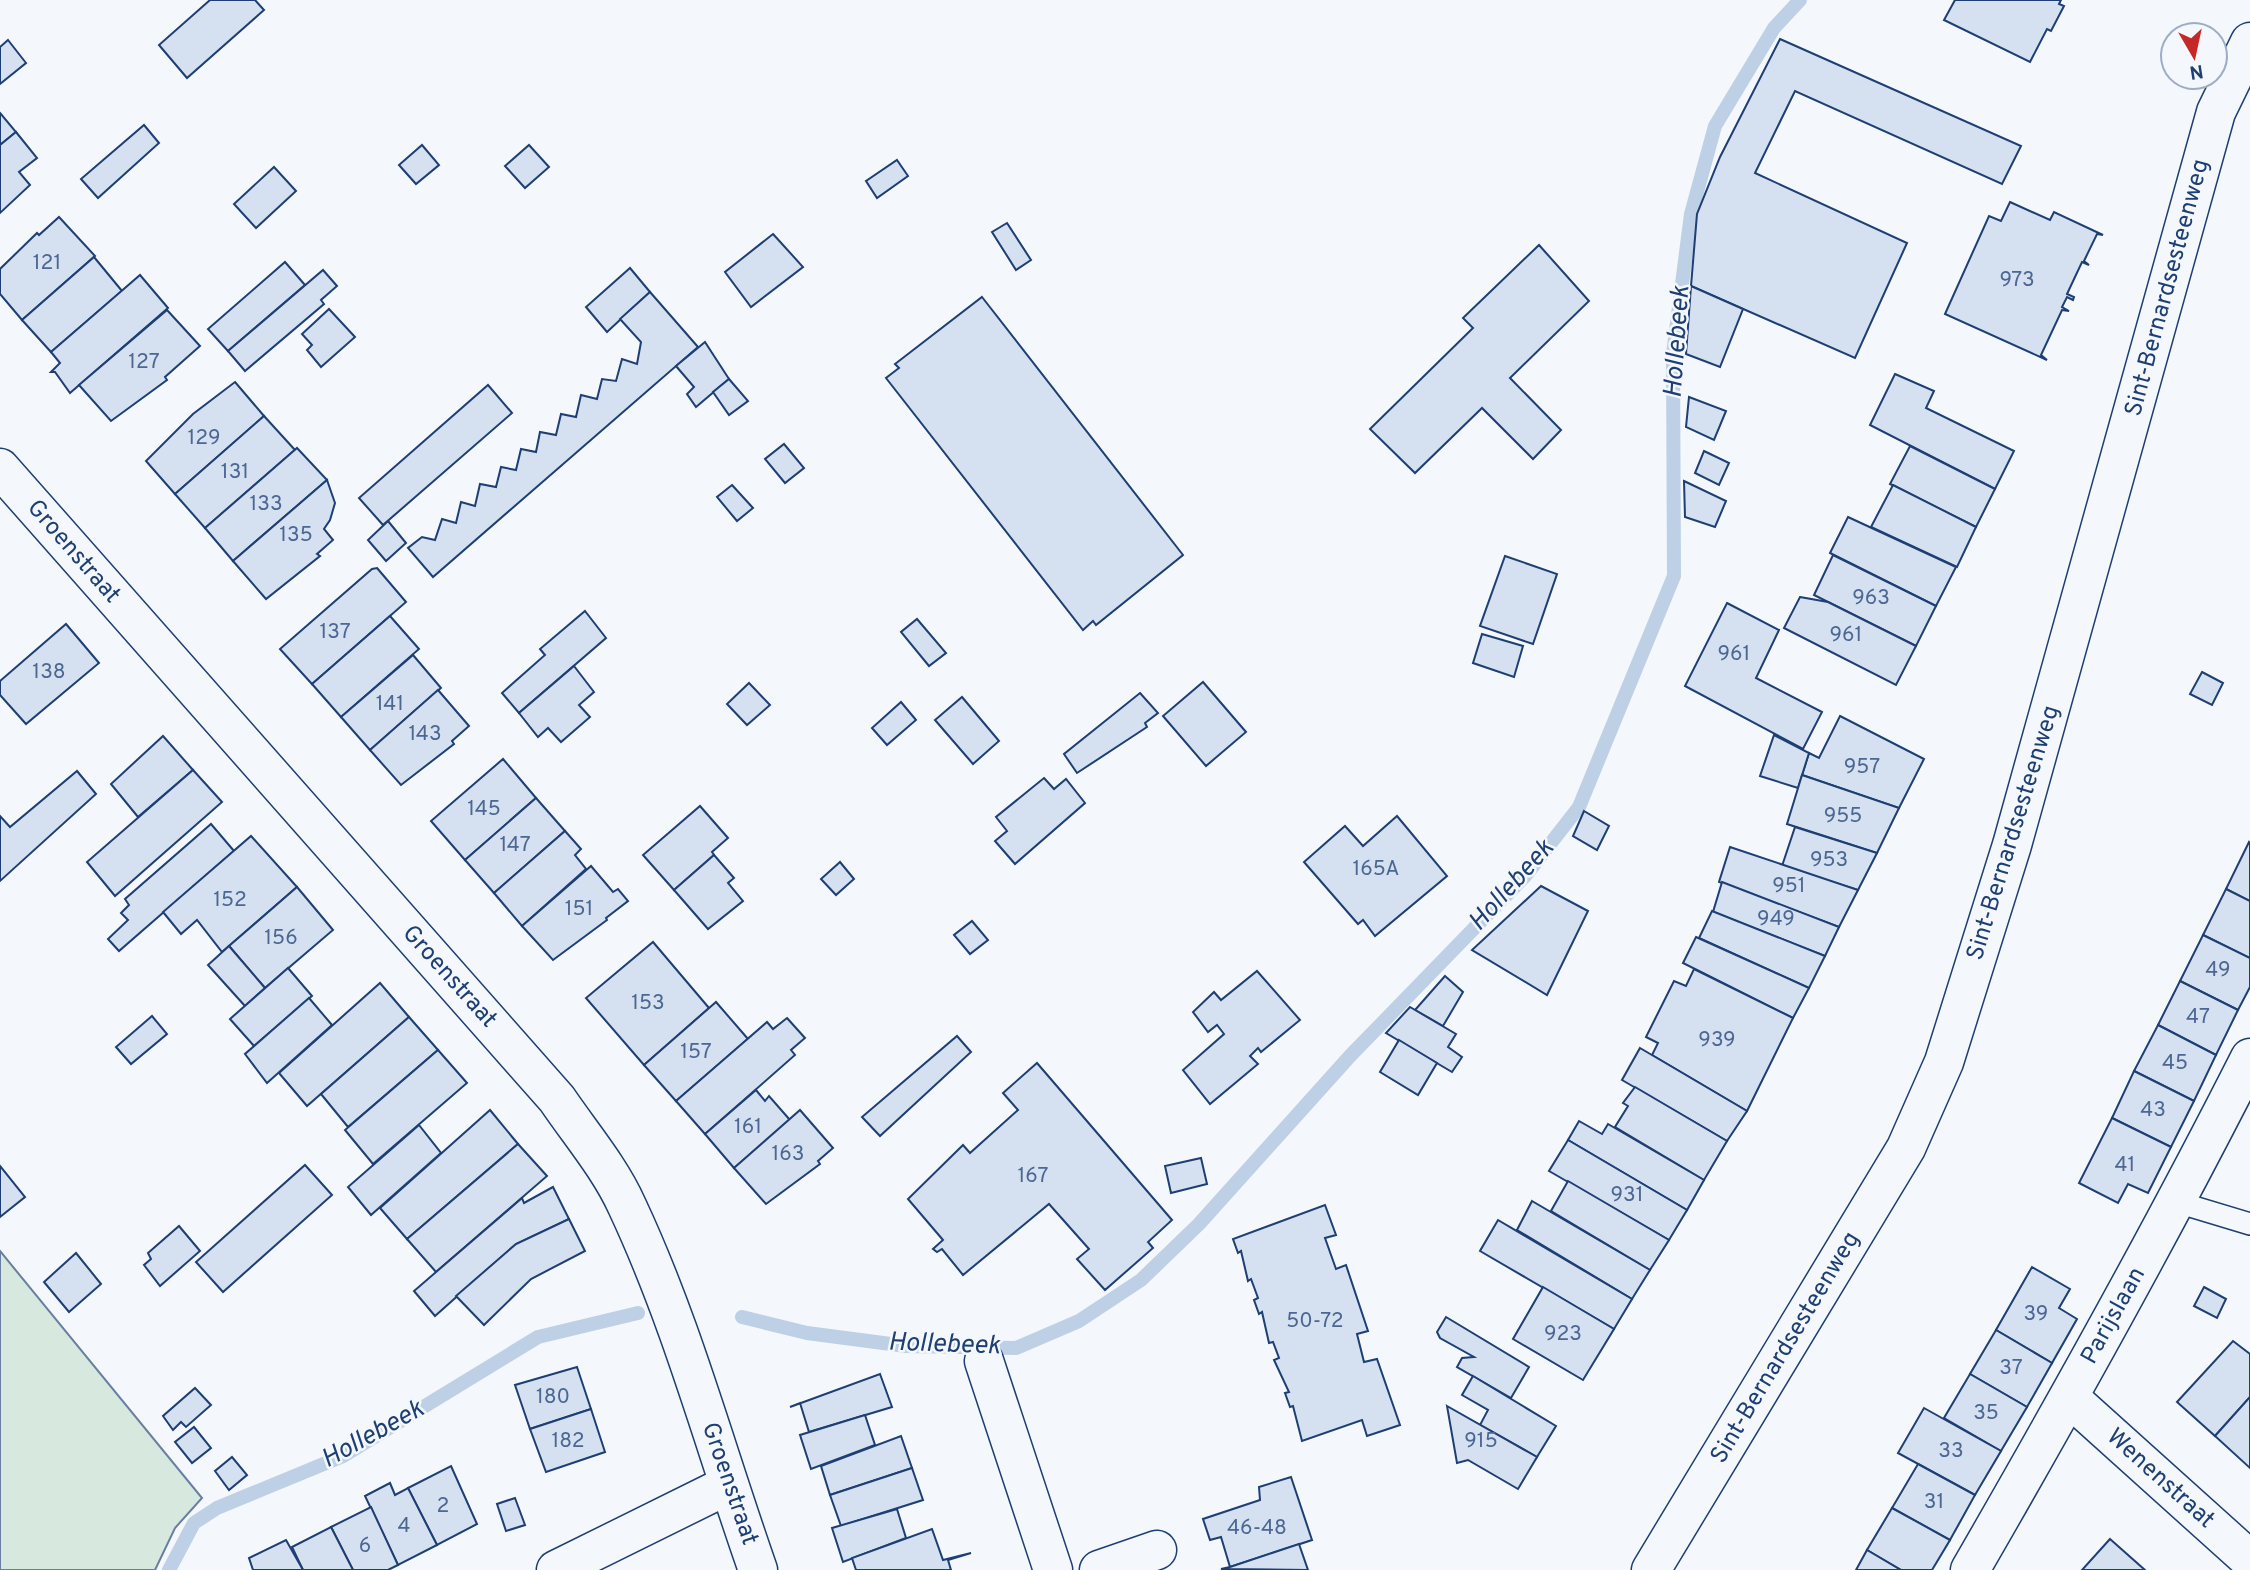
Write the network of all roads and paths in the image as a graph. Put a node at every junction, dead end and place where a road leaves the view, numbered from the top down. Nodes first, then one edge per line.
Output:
1 (2250, 42) edge
2 (0, 468) edge
3 (2250, 1058) edge
4 (2177, 1202) junction
5 (2250, 1224) edge
6 (984, 1361) dead end
7 (2070, 1398) junction
8 (728, 1485) junction
9 (1157, 1550) dead end
10 (2250, 1560) edge
11 (556, 1570) edge
12 (758, 1570) edge
13 (1053, 1570) edge
14 (1099, 1570) edge
15 (1651, 1570) edge
16 (1969, 1570) edge

1 - 15 street, Sint-Bernardsesteenweg
2 - 8 street, Groenstraat
3 - 4 street, Parijslaan
4 - 5 lane
4 - 7 street, Parijslaan
6 - 13 street
7 - 10 street, Wenenstraat
7 - 16 street, Parijslaan
8 - 11 street
8 - 12 street, Groenstraat
9 - 14 street

